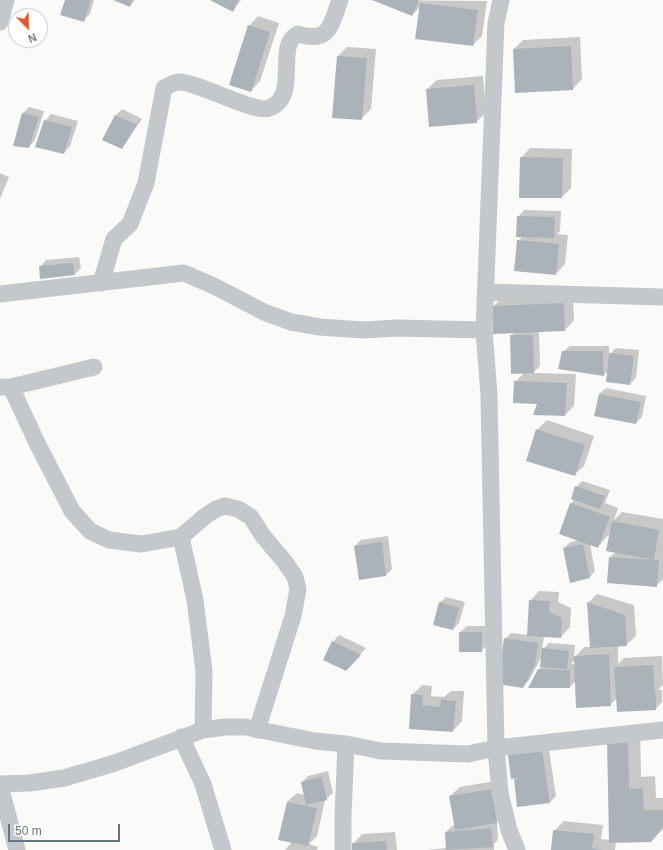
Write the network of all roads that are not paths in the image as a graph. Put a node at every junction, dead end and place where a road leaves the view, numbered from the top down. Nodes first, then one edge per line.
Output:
1 (6, 0) edge
2 (340, 0) edge
3 (501, 0) edge
4 (0, 22) edge
5 (101, 283) junction
6 (486, 292) junction
7 (0, 294) edge
8 (663, 297) edge
9 (484, 330) junction
10 (94, 366) dead end
11 (5, 387) edge
12 (181, 538) junction
13 (203, 730) junction
14 (257, 730) junction
15 (663, 730) edge
16 (181, 737) junction
17 (346, 744) junction
18 (496, 748) junction
19 (0, 785) edge
20 (17, 850) edge
21 (223, 850) edge
22 (344, 850) edge
23 (517, 850) edge

1 - 4 street
2 - 5 street
3 - 6 street
5 - 7 street
5 - 9 street
6 - 8 street
6 - 9 street
9 - 18 street
10 - 11 street
11 - 12 street
12 - 13 street
12 - 14 street
13 - 14 street
13 - 16 street
14 - 17 street
15 - 18 street
16 - 19 street
16 - 21 street
17 - 18 street
17 - 22 street
18 - 23 street
19 - 20 street

